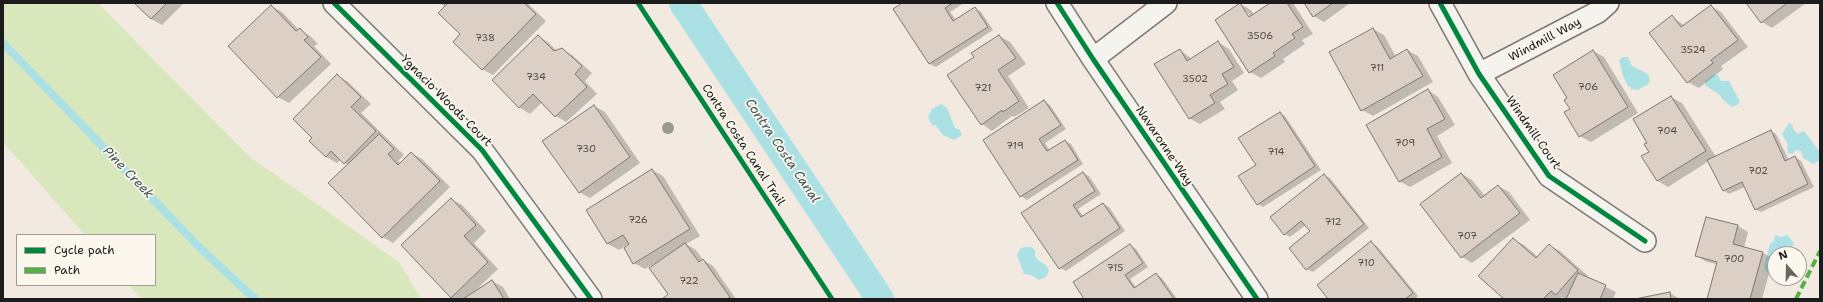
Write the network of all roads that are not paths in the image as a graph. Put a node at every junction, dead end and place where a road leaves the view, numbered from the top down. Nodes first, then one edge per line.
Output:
1 (334, 3) edge
2 (1057, 3) edge
3 (1166, 3) edge
4 (1440, 3) edge
5 (1608, 3) edge
6 (1093, 60) junction
7 (1479, 74) junction
8 (1645, 241) dead end
9 (591, 299) edge
10 (1258, 299) edge

1 - 9 street, Ygnacio Woods Court
2 - 6 street, Navaronne Way
3 - 6 street
4 - 7 street, Windmill Court
5 - 7 street, Windmill Way
6 - 10 street, Navaronne Way
7 - 8 street, Windmill Court

